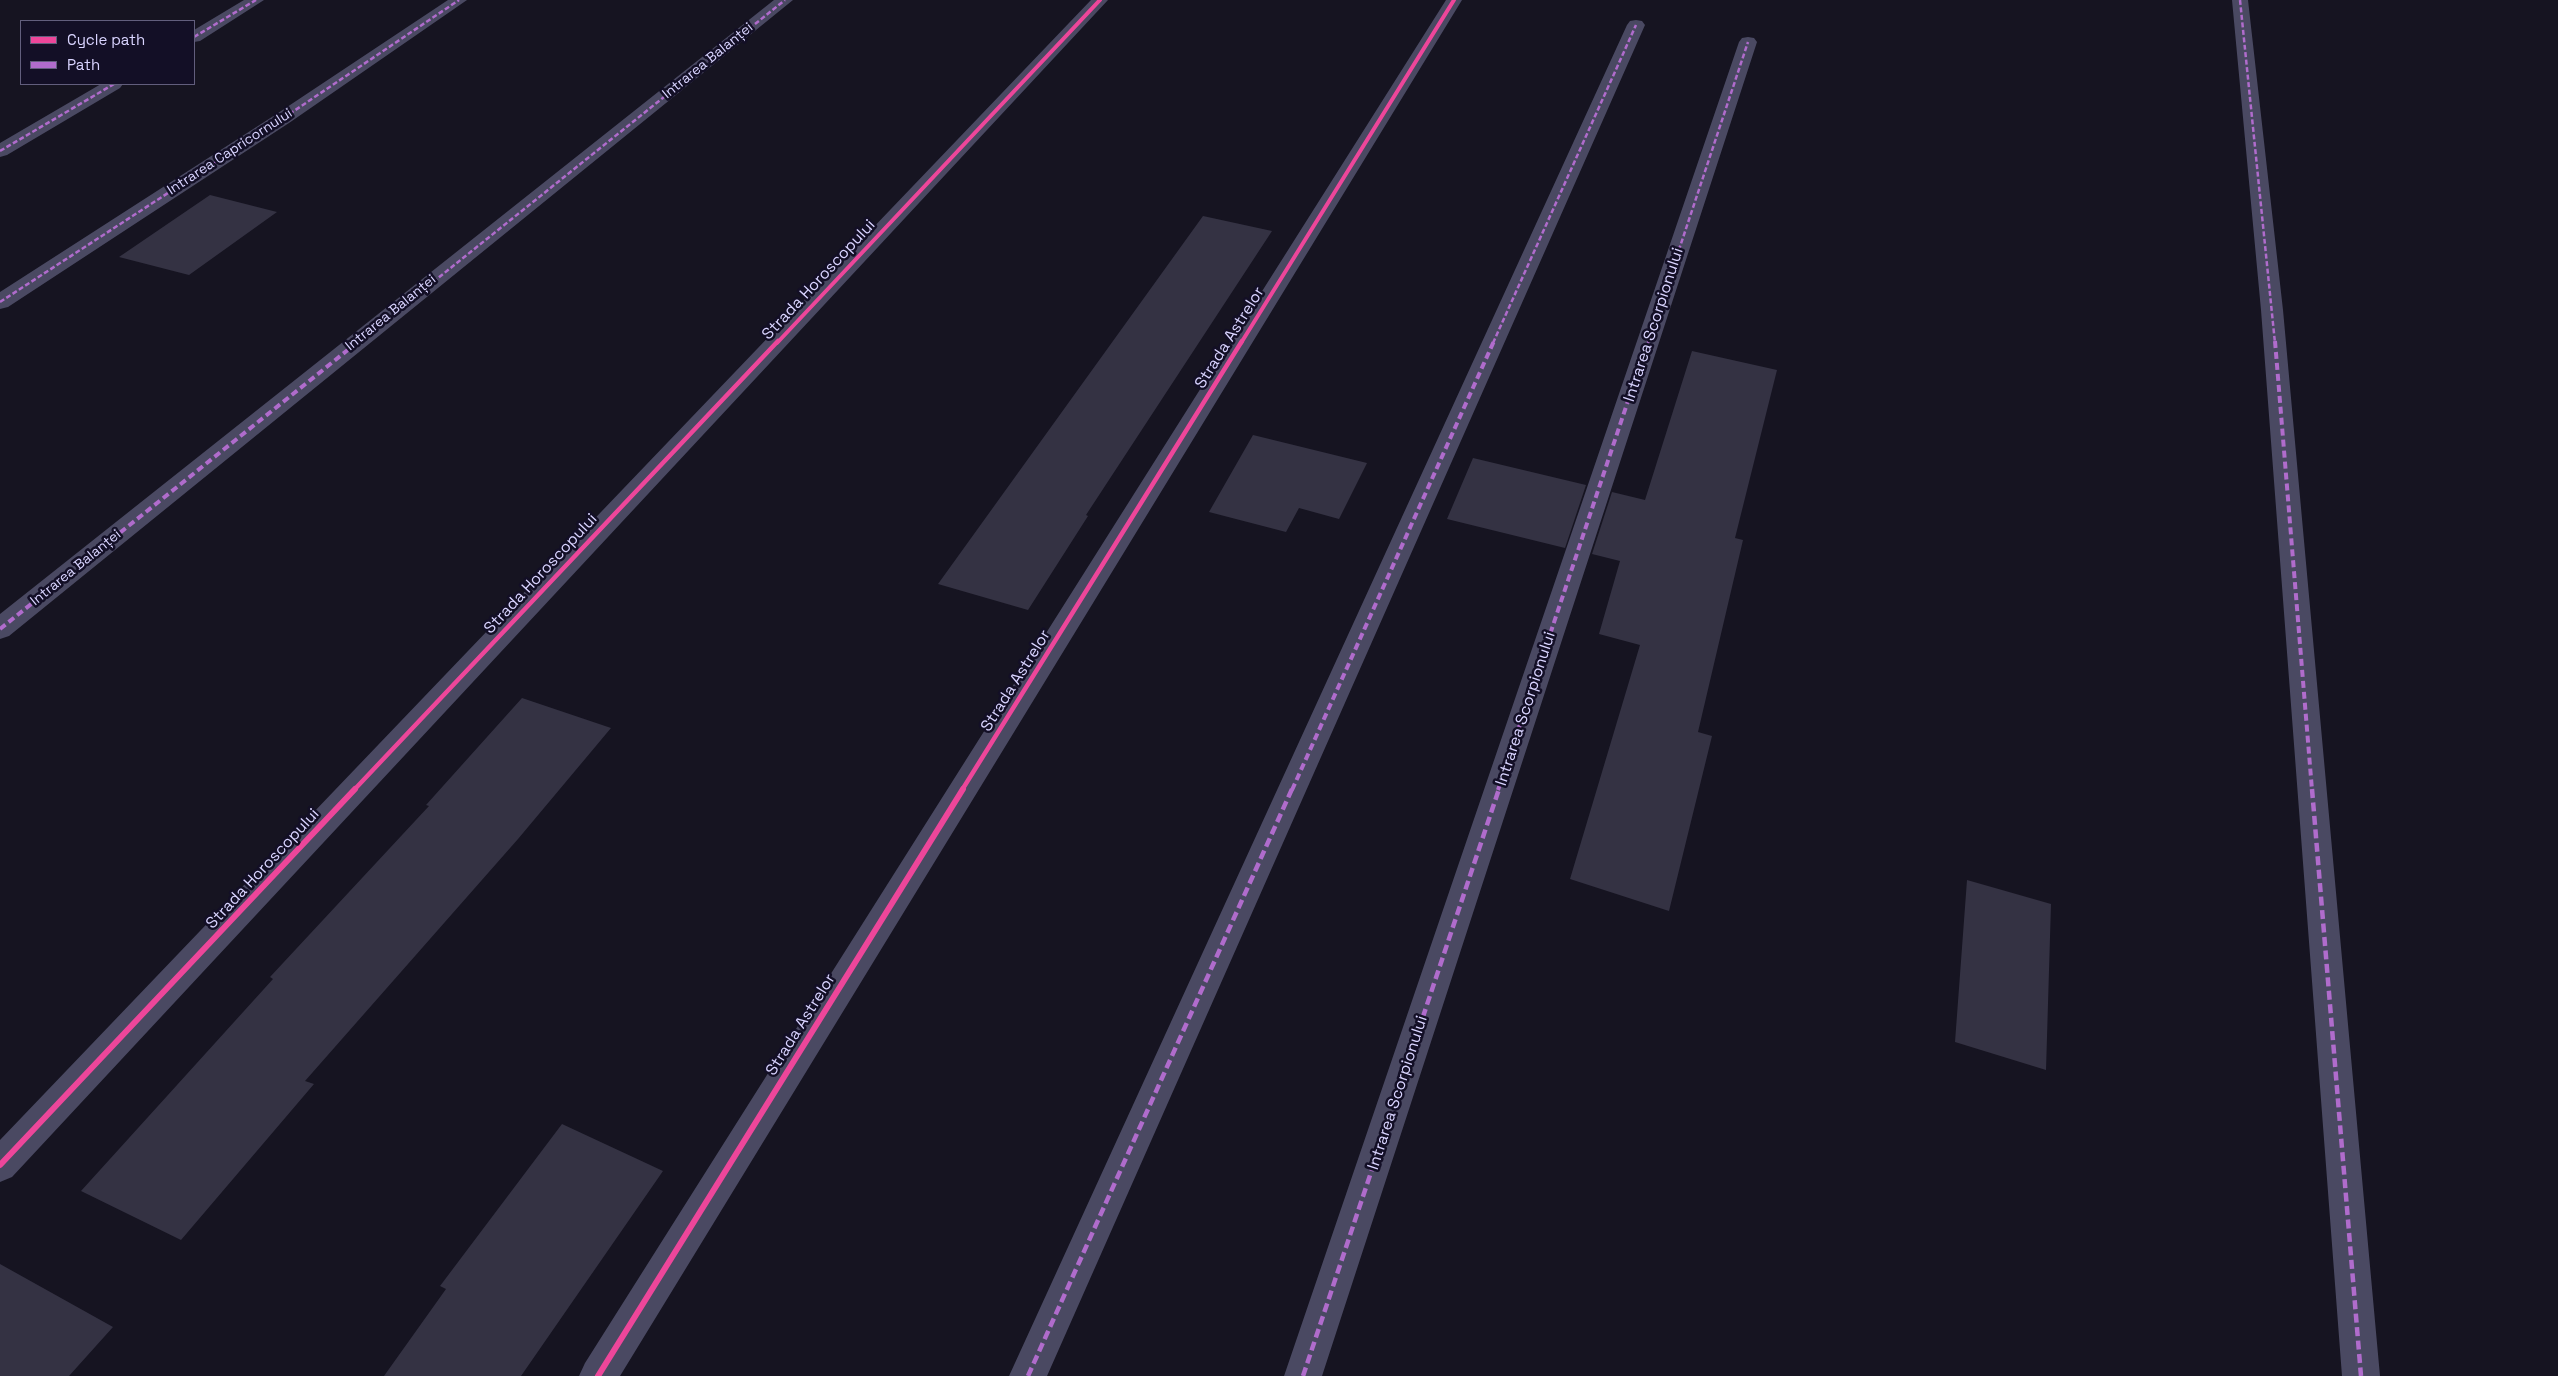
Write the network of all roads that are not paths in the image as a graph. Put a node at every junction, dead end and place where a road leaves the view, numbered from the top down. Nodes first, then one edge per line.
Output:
1 (256, 0) edge
2 (459, 0) edge
3 (784, 0) edge
4 (1100, 0) edge
5 (1454, 0) edge
6 (2240, 0) edge
7 (1636, 25) dead end
8 (195, 36) edge
9 (1748, 42) dead end
10 (112, 85) edge
11 (0, 151) edge
12 (0, 302) edge
13 (0, 629) edge
14 (0, 1165) edge
15 (598, 1376) edge
16 (1028, 1376) edge
17 (1303, 1376) edge
18 (2361, 1376) edge

1 - 8 street
2 - 12 street, Intrarea Capricornului
3 - 13 street, Intrarea Balanței
4 - 14 street, Strada Horoscopului
5 - 15 street, Strada Astrelor
6 - 18 street
7 - 16 street
9 - 17 street, Intrarea Scorpionului
10 - 11 street

